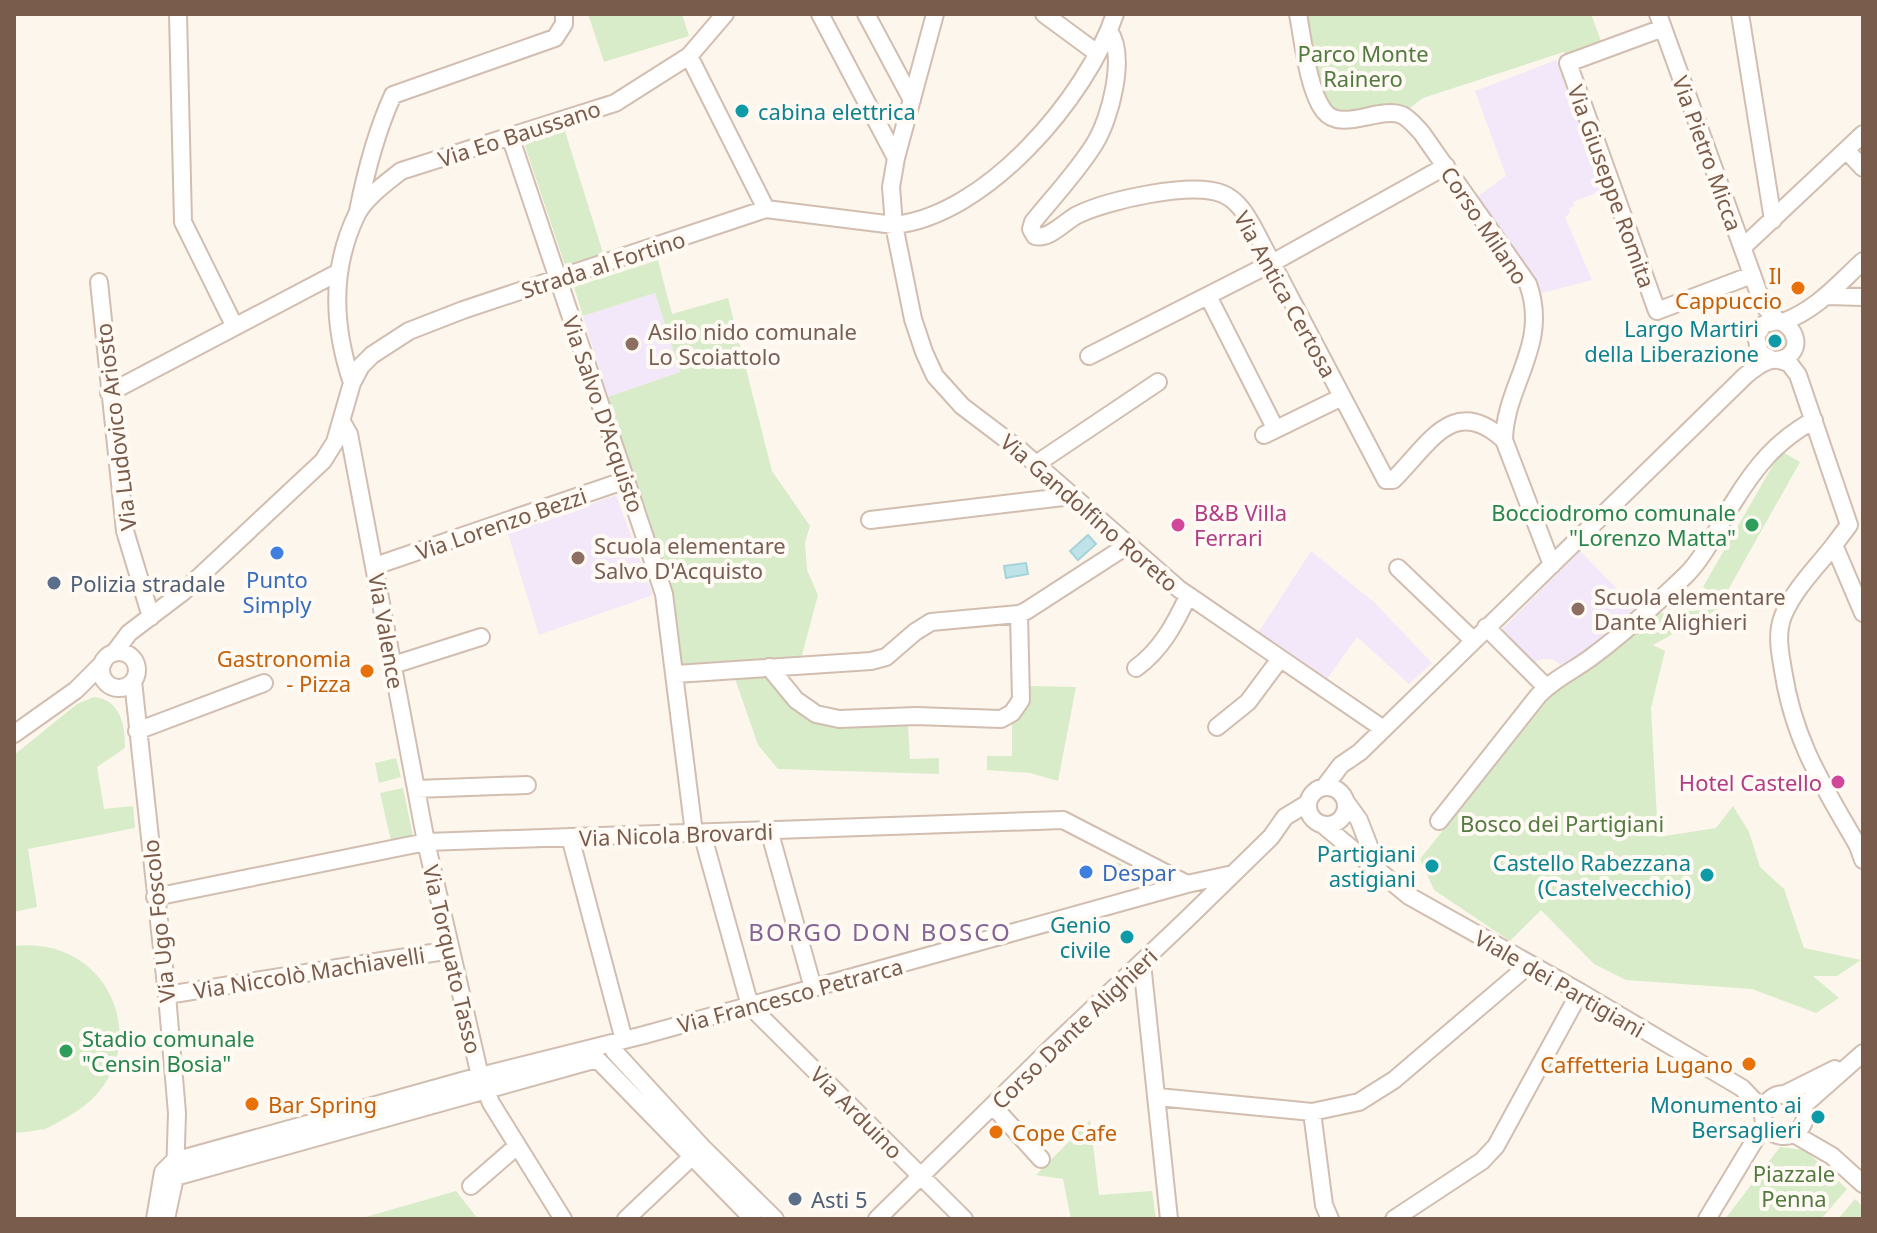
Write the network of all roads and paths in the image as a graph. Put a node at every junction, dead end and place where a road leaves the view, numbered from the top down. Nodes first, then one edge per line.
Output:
1 (178, 14) edge
2 (564, 14) edge
3 (725, 14) edge
4 (820, 14) edge
5 (866, 14) edge
6 (935, 14) edge
7 (1044, 14) edge
8 (1115, 14) edge
9 (1298, 14) edge
10 (1740, 14) edge
11 (1661, 21) edge
12 (1109, 31) junction
13 (1097, 53) junction
14 (689, 56) junction
15 (912, 100) junction
16 (1863, 134) edge
17 (510, 136) junction
18 (1847, 151) junction
19 (896, 158) junction
20 (1446, 166) junction
21 (1863, 168) edge
22 (766, 209) junction
23 (358, 212) junction
24 (1773, 220) junction
25 (894, 225) junction
26 (1743, 247) junction
27 (1863, 261) edge
28 (1272, 263) junction
29 (337, 273) junction
30 (1752, 275) junction
31 (559, 279) junction
32 (99, 282) dead end
33 (1758, 291) junction
34 (1208, 296) junction
35 (1863, 297) edge
36 (1826, 298) junction
37 (1781, 321) junction
38 (234, 325) junction
39 (1756, 338) junction
40 (1795, 343) junction
41 (1089, 356) dead end
42 (1776, 360) junction
43 (1745, 376) junction
44 (1158, 382) dead end
45 (352, 383) junction
46 (1803, 388) junction
47 (109, 393) junction
48 (1342, 397) junction
49 (1814, 420) junction
50 (342, 422) junction
51 (1504, 440) junction
52 (1036, 464) junction
53 (626, 480) junction
54 (1072, 496) junction
55 (870, 520) dead end
56 (1856, 523) edge
57 (1128, 545) junction
58 (1834, 545) junction
59 (1552, 565) junction
60 (375, 566) junction
61 (1398, 568) dead end
62 (1188, 596) junction
63 (1863, 613) edge
64 (1019, 614) junction
65 (151, 617) junction
66 (137, 627) junction
67 (1486, 627) junction
68 (481, 637) dead end
69 (1473, 640) junction
70 (108, 658) junction
71 (132, 658) junction
72 (1280, 659) junction
73 (393, 665) junction
74 (769, 667) junction
75 (1136, 668) dead end
76 (676, 674) junction
77 (133, 681) junction
78 (264, 683) dead end
79 (111, 686) junction
80 (1546, 687) junction
81 (76, 690) junction
82 (1217, 727) dead end
83 (1382, 728) junction
84 (137, 730) junction
85 (14, 734) edge
86 (1360, 752) junction
87 (527, 785) dead end
88 (1325, 786) junction
89 (416, 789) junction
90 (1344, 798) junction
91 (1314, 815) junction
92 (1439, 821) dead end
93 (769, 830) junction
94 (698, 833) junction
95 (570, 837) junction
96 (426, 842) junction
97 (1863, 860) edge
98 (1233, 874) junction
99 (1381, 874) junction
100 (1187, 884) junction
101 (155, 897) junction
102 (451, 950) junction
103 (1142, 963) junction
104 (1530, 964) junction
105 (813, 988) junction
106 (1580, 992) junction
107 (167, 995) junction
108 (750, 1006) junction
109 (619, 1046) junction
110 (1857, 1057) edge
111 (597, 1059) junction
112 (482, 1083) junction
113 (1742, 1088) junction
114 (1780, 1095) junction
115 (1158, 1097) junction
116 (993, 1106) junction
117 (1312, 1112) junction
118 (1804, 1112) junction
119 (1765, 1117) junction
120 (1787, 1135) junction
121 (517, 1146) junction
122 (697, 1152) junction
123 (1748, 1154) junction
124 (1832, 1156) junction
125 (1041, 1159) dead end
126 (174, 1169) junction
127 (922, 1177) junction
128 (1863, 1184) edge
129 (471, 1186) dead end
130 (155, 1219) edge
131 (166, 1219) edge
132 (563, 1219) edge
133 (626, 1219) edge
134 (753, 1219) edge
135 (775, 1219) edge
136 (877, 1219) edge
137 (964, 1219) edge
138 (1169, 1219) edge
139 (1330, 1219) edge
140 (1394, 1219) edge
141 (1707, 1219) edge

1 - 38 street
2 - 23 street
3 - 14 street, Via Eo Baussano
4 - 19 street
5 - 15 street
6 - 15 street, Via Gandolfino Roreto
7 - 13 street
8 - 12 street, Strada al Fortino
9 - 20 street, Corso Milano
10 - 24 street
11 - 26 street, Via Pietro Micca
11 - 30 street, Via Giuseppe Romita
12 - 13 street, Strada al Fortino
12 - 28 street, Via Antica Certosa
13 - 25 street, Strada al Fortino
14 - 17 street, Via Eo Baussano
14 - 22 street
15 - 19 street, Via Gandolfino Roreto
16 - 18 street
17 - 23 street, Via Eo Baussano
17 - 31 street, Via Salvo D'Acquisto
18 - 21 street
18 - 24 street
19 - 25 street, Via Gandolfino Roreto
20 - 28 street
20 - 51 street, Corso Milano
22 - 25 street, Strada al Fortino
22 - 31 street, Strada al Fortino
23 - 29 street, Via Eo Baussano
24 - 26 street
25 - 52 street, Via Gandolfino Roreto
26 - 30 street, Via Pietro Micca
27 - 36 street
28 - 34 street
28 - 48 street, Via Antica Certosa
29 - 38 street
29 - 45 street, Via Eo Baussano
30 - 33 street, Via Pietro Micca
31 - 45 street, Strada al Fortino
31 - 53 street, Via Salvo D'Acquisto
32 - 47 street, Via Ludovico Ariosto
33 - 37 street, Via Pietro Micca
33 - 39 street, Via Pietro Micca
34 - 41 street
34 - 48 street
35 - 36 street
36 - 37 street
36 - 40 street
37 - 39 street
37 - 40 street
38 - 47 street
39 - 42 street
39 - 43 street
40 - 42 street
40 - 46 street
42 - 43 street
42 - 46 street
43 - 59 street
44 - 52 street
45 - 50 street, Strada al Fortino
46 - 49 street
47 - 65 street, Via Ludovico Ariosto
48 - 51 street, Via Antica Certosa
49 - 56 street
49 - 80 street
50 - 60 street, Via Valence
50 - 65 street, Strada al Fortino
51 - 59 street
52 - 54 street, Via Gandolfino Roreto
53 - 60 street, Via Lorenzo Bezzi
53 - 76 street, Via Salvo D'Acquisto
54 - 55 street
54 - 57 street, Via Gandolfino Roreto
56 - 58 street
57 - 62 street, Via Gandolfino Roreto
57 - 64 street
58 - 63 street
58 - 97 street
59 - 67 street
60 - 73 street, Via Valence
61 - 69 street
62 - 72 street, Via Gandolfino Roreto
62 - 75 street
64 - 74 street
64 - 74 street
65 - 66 street, Strada al Fortino
66 - 70 street, Strada al Fortino
66 - 71 street
67 - 69 street
67 - 80 street
68 - 73 street
69 - 83 street
70 - 71 street
70 - 79 street
70 - 81 street, Strada al Fortino
71 - 77 street
72 - 82 street
72 - 83 street, Via Gandolfino Roreto
73 - 89 street, Via Valence
74 - 76 street
76 - 94 street, Via Salvo D'Acquisto
77 - 79 street
77 - 84 street, Via Ugo Foscolo
78 - 84 street
79 - 81 street
79 - 84 street, Via Ugo Foscolo
80 - 92 street
81 - 85 street, Strada al Fortino
83 - 86 street
84 - 101 street, Via Ugo Foscolo
86 - 88 street
86 - 90 street
87 - 89 street
88 - 90 street
88 - 91 street
89 - 96 street, Via Valence
90 - 91 street
90 - 99 street
91 - 98 street, Corso Dante Alighieri
91 - 99 street, Viale dei Partigiani
93 - 94 street, Via Nicola Brovardi
93 - 100 street, Via Nicola Brovardi
93 - 105 street
94 - 95 street, Via Nicola Brovardi
94 - 108 street, Via Salvo D'Acquisto
95 - 96 street, Via Nicola Brovardi
95 - 109 street
96 - 101 street, Via Nicola Brovardi
96 - 102 street, Via Torquato Tasso
98 - 100 street, Via Francesco Petrarca
98 - 103 street, Corso Dante Alighieri
99 - 104 street, Viale dei Partigiani
100 - 105 street, Via Francesco Petrarca
101 - 107 street, Via Ugo Foscolo
102 - 107 street, Via Niccolò Machiavelli
102 - 112 street, Via Torquato Tasso
103 - 115 street
103 - 116 street, Corso Dante Alighieri
104 - 106 street, Viale dei Partigiani
104 - 117 street
105 - 108 street, Via Francesco Petrarca
106 - 113 street, Viale dei Partigiani
106 - 140 street
107 - 126 street, Via Ugo Foscolo
108 - 109 street, Via Francesco Petrarca
108 - 127 street, Via Arduino
109 - 111 street, Via Francesco Petrarca
109 - 112 street, Via Francesco Petrarca
109 - 122 street
110 - 114 street
110 - 118 street
111 - 112 street, Via Francesco Petrarca
111 - 122 street
112 - 121 street, Via Torquato Tasso
112 - 126 street, Via Francesco Petrarca
113 - 114 street, Viale dei Partigiani
113 - 119 street, Viale dei Partigiani
114 - 118 street
114 - 119 street
115 - 117 street
115 - 138 street
116 - 125 street
116 - 127 street, Corso Dante Alighieri
117 - 139 street
118 - 120 street
118 - 124 street
119 - 120 street
119 - 123 street
120 - 123 street
120 - 124 street
121 - 129 street
121 - 132 street, Via Torquato Tasso
122 - 133 street
122 - 134 street
122 - 135 street
123 - 141 street
124 - 128 street
126 - 130 street, Via Ugo Foscolo
126 - 131 street, Via Ugo Foscolo
127 - 136 street, Corso Dante Alighieri
127 - 137 street, Via Arduino

